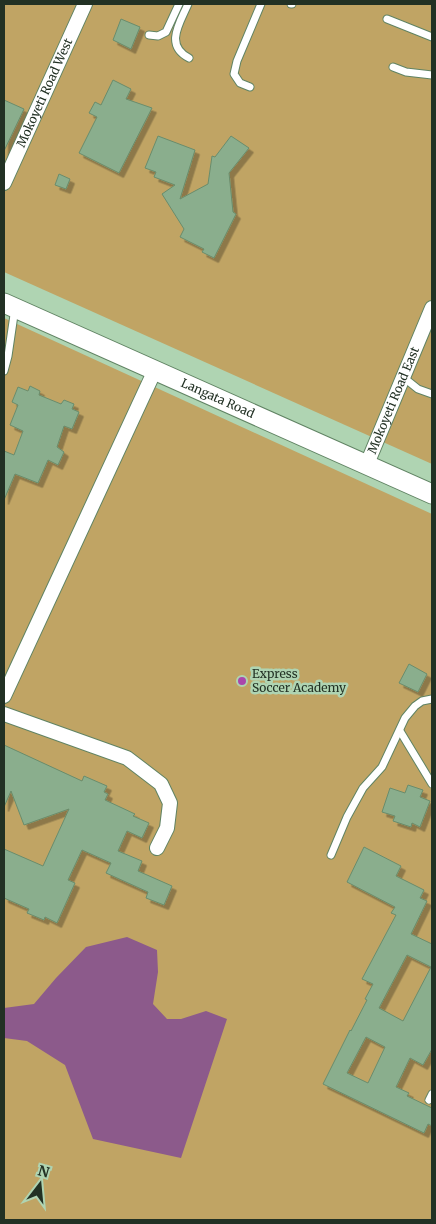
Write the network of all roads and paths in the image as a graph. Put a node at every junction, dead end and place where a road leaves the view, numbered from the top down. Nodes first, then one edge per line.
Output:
1 (85, 4) edge
2 (178, 4) edge
3 (188, 4) edge
4 (261, 4) edge
5 (388, 19) dead end
6 (149, 36) dead end
7 (432, 37) edge
8 (189, 58) dead end
9 (393, 67) dead end
10 (432, 75) edge
11 (250, 87) dead end
12 (9, 154) edge
13 (4, 183) edge
14 (10, 305) edge
15 (432, 308) edge
16 (6, 355) edge
17 (155, 370) junction
18 (4, 371) edge
19 (402, 377) junction
20 (432, 394) edge
21 (367, 464) junction
22 (432, 494) edge
23 (4, 696) edge
24 (432, 699) edge
25 (4, 714) edge
26 (400, 731) junction
27 (432, 784) edge
28 (157, 848) dead end
29 (331, 856) dead end

1 - 12 street, Mokoyeti Road West
2 - 6 lane
3 - 8 lane
4 - 11 lane
5 - 7 lane
9 - 10 lane
12 - 13 street, Mokoyeti Road West
14 - 16 lane
14 - 17 main road, Langata Road
15 - 19 street, Mokoyeti Road East
16 - 18 lane
17 - 21 main road, Langata Road
17 - 23 street
19 - 20 lane
19 - 21 street, Mokoyeti Road East
21 - 22 main road, Langata Road
24 - 26 lane
25 - 28 street
26 - 27 lane
26 - 29 lane

